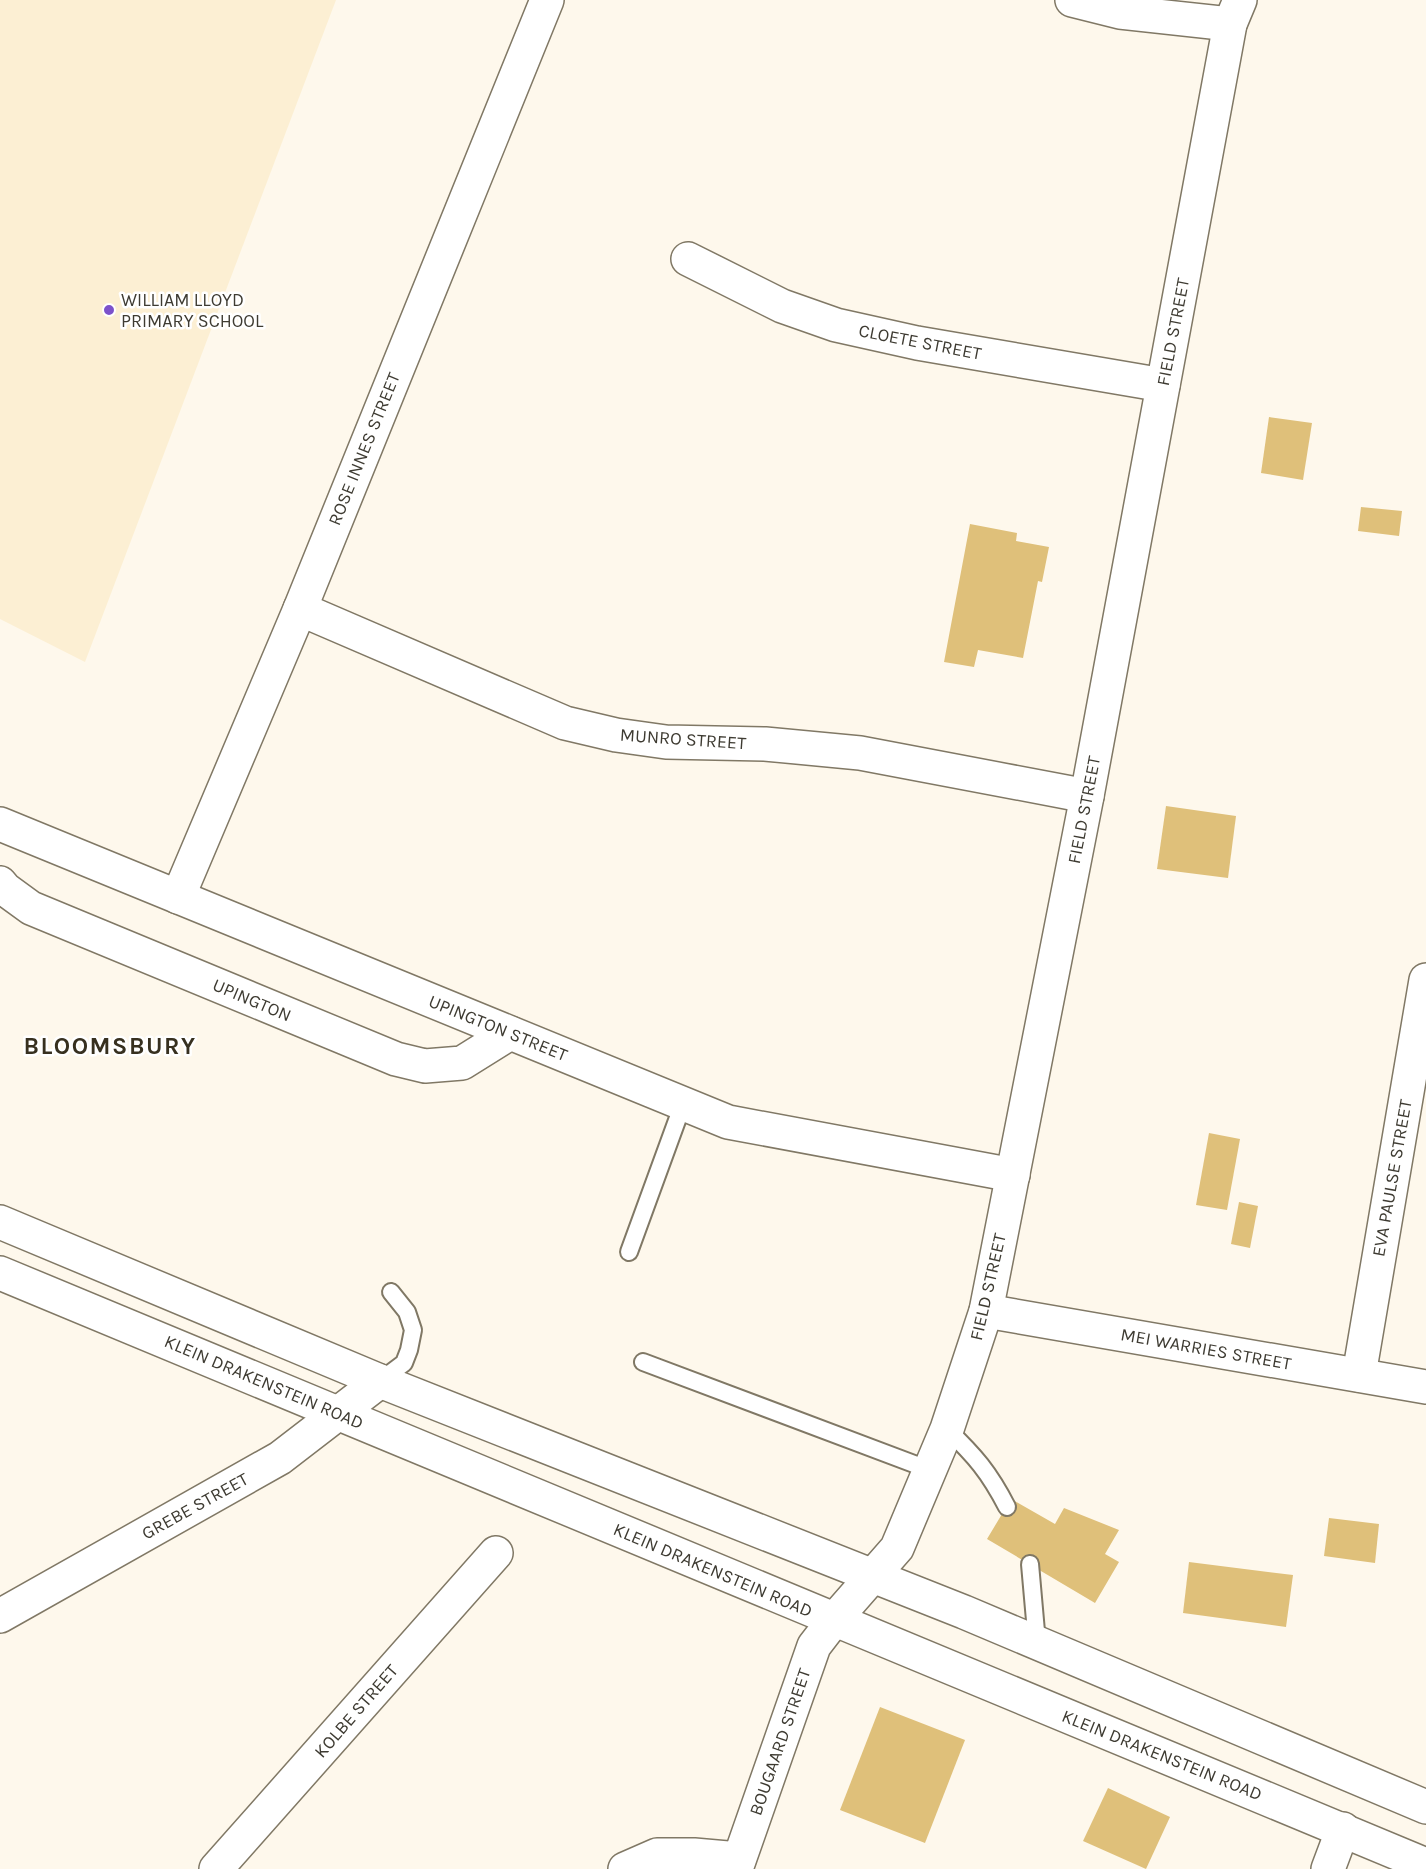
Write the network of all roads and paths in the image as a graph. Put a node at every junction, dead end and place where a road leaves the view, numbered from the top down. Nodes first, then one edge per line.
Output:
1 (547, 0) edge
2 (1072, 0) edge
3 (1235, 12) edge
4 (688, 259) dead end
5 (1163, 385) junction
6 (300, 609) junction
7 (1087, 796) junction
8 (0, 824) edge
9 (0, 882) edge
10 (178, 897) junction
11 (1426, 980) edge
12 (510, 1033) junction
13 (683, 1104) junction
14 (1013, 1175) junction
15 (0, 1222) edge
16 (629, 1252) dead end
17 (0, 1273) edge
18 (391, 1292) dead end
19 (986, 1311) junction
20 (643, 1362) dead end
21 (1359, 1376) junction
22 (380, 1381) junction
23 (1426, 1387) edge
24 (338, 1412) junction
25 (947, 1429) junction
26 (930, 1470) junction
27 (1006, 1507) dead end
28 (496, 1552) dead end
29 (1030, 1564) dead end
30 (873, 1575) junction
31 (0, 1616) edge
32 (834, 1620) junction
33 (1037, 1643) junction
34 (1426, 1807) edge
35 (1343, 1829) junction
36 (737, 1864) edge
37 (1426, 1865) edge
38 (216, 1869) edge
39 (625, 1869) edge
40 (1328, 1869) edge

1 - 6 street, ROSE INNES STREET
2 - 3 street
3 - 5 street, FIELD STREET
4 - 5 street, CLOETE STREET
5 - 7 street, FIELD STREET
6 - 7 street, MUNRO STREET
6 - 10 street, ROSE INNES STREET
7 - 14 street, FIELD STREET
8 - 10 street, UPINGTON STREET
9 - 12 street, UPINGTON
10 - 12 street, UPINGTON STREET
11 - 21 street, EVA PAULSE STREET
12 - 13 street, UPINGTON STREET
13 - 14 street, UPINGTON STREET
13 - 16 lane
14 - 19 street, FIELD STREET
15 - 22 street
17 - 24 street, KLEIN DRAKENSTEIN ROAD
18 - 22 lane
19 - 21 street, MEI WARRIES STREET
19 - 25 street, FIELD STREET
20 - 26 lane
21 - 23 street, MEI WARRIES STREET
22 - 24 street, GREBE STREET
22 - 30 street
24 - 31 street, GREBE STREET
24 - 32 street, KLEIN DRAKENSTEIN ROAD
25 - 26 street, FIELD STREET
25 - 27 lane
26 - 30 street, FIELD STREET
28 - 38 street, KOLBE STREET
29 - 33 lane
30 - 32 street, BOUGAARD STREET
30 - 33 street
32 - 35 street, KLEIN DRAKENSTEIN ROAD
32 - 36 street, BOUGAARD STREET
33 - 34 street
35 - 37 street, KLEIN DRAKENSTEIN ROAD
35 - 40 street
36 - 39 street

